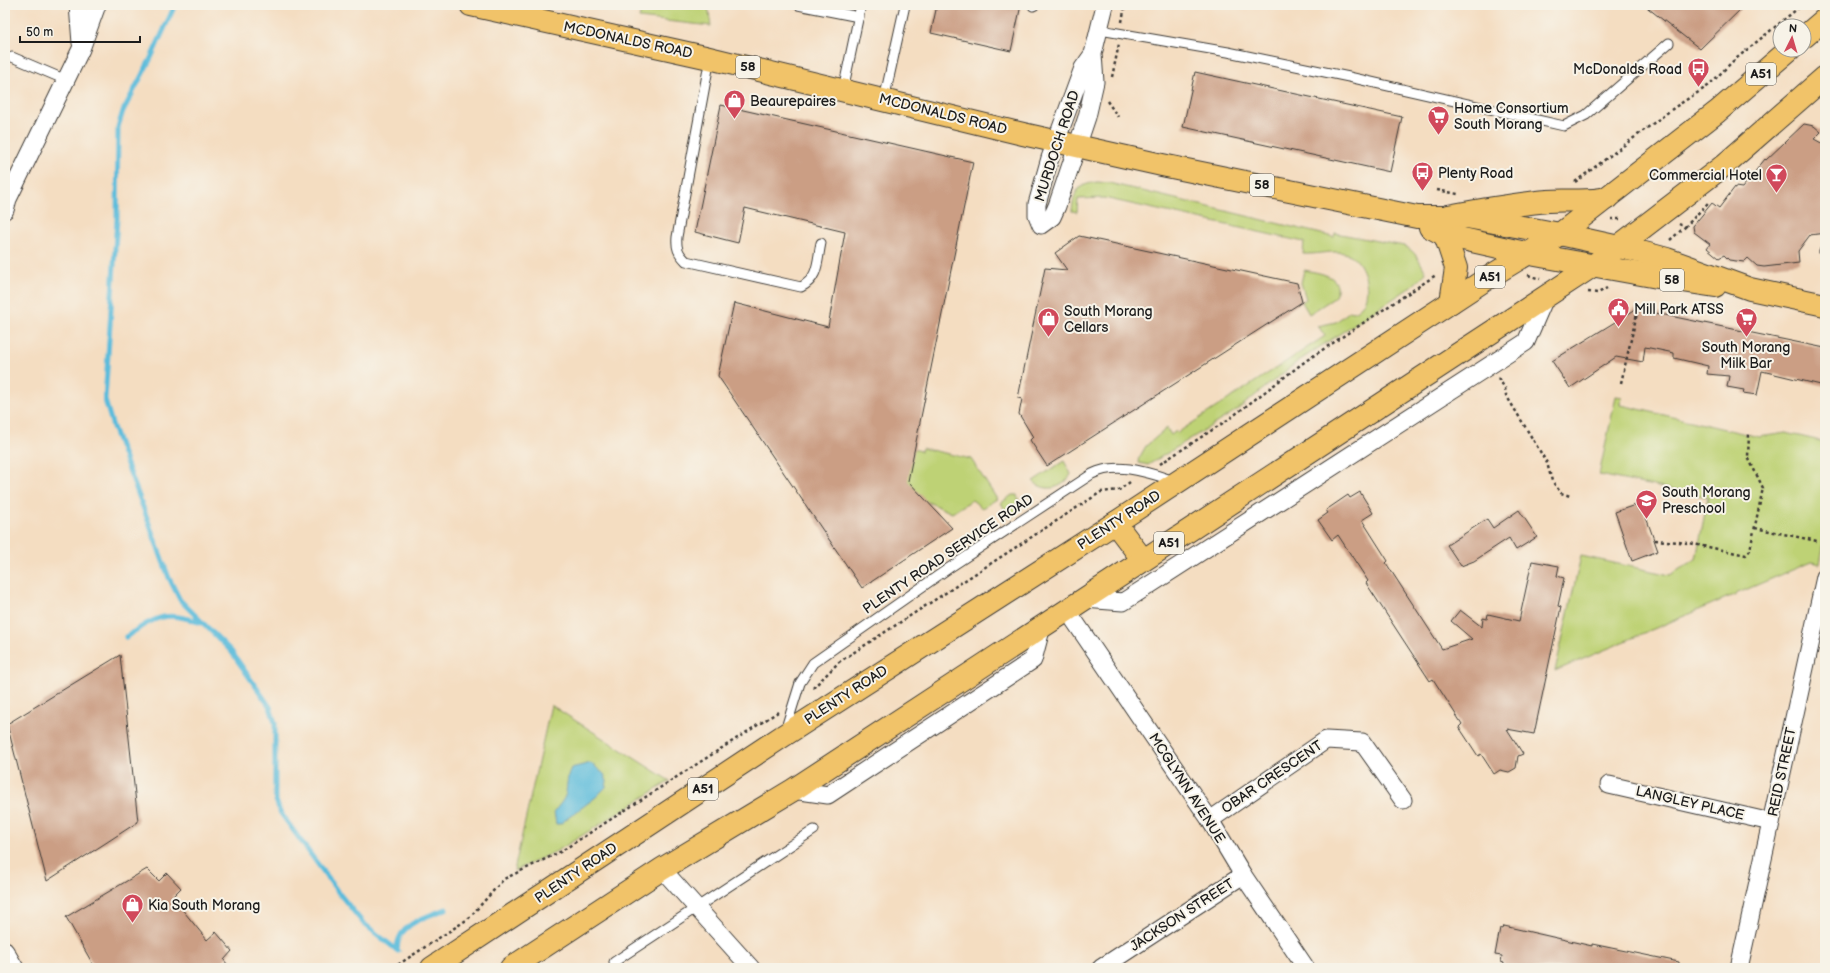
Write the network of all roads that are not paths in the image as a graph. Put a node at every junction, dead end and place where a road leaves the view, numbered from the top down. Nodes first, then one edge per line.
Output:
1 (78, 5) edge
2 (97, 5) edge
3 (471, 5) edge
4 (798, 5) edge
5 (862, 5) edge
6 (905, 5) edge
7 (1105, 5) edge
8 (859, 17) junction
9 (1825, 19) edge
10 (1100, 30) junction
11 (1812, 30) edge
12 (1669, 43) dead end
13 (81, 49) junction
14 (1093, 54) junction
15 (12, 57) dead end
16 (710, 58) junction
17 (1780, 58) edge
18 (1825, 77) edge
19 (66, 80) junction
20 (843, 90) junction
21 (884, 100) junction
22 (1055, 141) junction
23 (1077, 146) junction
24 (1607, 198) junction
25 (5, 210) edge
26 (1446, 225) junction
27 (1560, 234) junction
28 (821, 243) dead end
29 (1620, 247) junction
30 (1530, 254) junction
31 (1594, 265) junction
32 (1750, 289) junction
33 (1545, 298) junction
34 (1451, 302) junction
35 (1825, 305) edge
36 (1333, 466) junction
37 (1282, 469) junction
38 (1177, 482) junction
39 (1115, 523) junction
40 (1143, 560) junction
41 (1825, 577) edge
42 (1075, 604) junction
43 (783, 736) junction
44 (1609, 785) dead end
45 (1403, 800) dead end
46 (1210, 820) junction
47 (1771, 822) junction
48 (814, 830) dead end
49 (662, 869) junction
50 (1242, 875) junction
51 (697, 907) junction
52 (5, 951) edge
53 (614, 962) dead end
54 (1121, 962) edge
55 (15, 968) edge
56 (432, 968) edge
57 (511, 968) edge
58 (751, 968) edge
59 (1101, 968) edge
60 (1306, 968) edge
61 (1739, 968) edge

1 - 13 street
2 - 13 street
3 - 16 main road, MCDONALDS ROAD / 58
4 - 8 lane
5 - 8 lane
6 - 21 lane
7 - 10 street, MURDOCH ROAD
8 - 20 lane
9 - 11 main road
10 - 12 lane
10 - 14 street, MURDOCH ROAD
13 - 19 street
14 - 22 street, MURDOCH ROAD
14 - 23 street, MURDOCH ROAD
15 - 19 lane
16 - 20 main road, MCDONALDS ROAD / 58
16 - 28 lane
17 - 24 main road, PLENTY ROAD / A51
18 - 29 main road, A51
19 - 25 street
20 - 21 main road, MCDONALDS ROAD / 58
21 - 22 main road, MCDONALDS ROAD / 58
22 - 23 main road, MCDONALDS ROAD / 58
22 - 23 street, MURDOCH ROAD
23 - 26 main road, MCDONALDS ROAD / 58
24 - 26 main road
24 - 27 main road, PLENTY ROAD / A51
26 - 27 main road, MCDONALDS ROAD / 58
26 - 30 main road, MCDONALDS ROAD / 58
26 - 34 main road
27 - 29 main road, 58
27 - 30 main road, PLENTY ROAD / A51
29 - 31 main road, A51
29 - 32 main road, 58
30 - 31 main road, MCDONALDS ROAD / 58
30 - 34 main road, PLENTY ROAD / A51
31 - 32 main road, 58
31 - 33 main road, A51
32 - 35 main road, 58
33 - 36 street
33 - 37 main road, A51
34 - 38 main road, PLENTY ROAD / A51
36 - 37 street
36 - 42 street
37 - 40 main road, A51
38 - 39 main road, PLENTY ROAD / A51
38 - 43 lane, PLENTY ROAD SERVICE ROAD
39 - 40 main road
39 - 43 main road, PLENTY ROAD / A51
40 - 42 main road, A51
41 - 47 street, REID STREET
42 - 46 street, MCGLYNN AVENUE
42 - 49 main road, A51
43 - 56 main road, PLENTY ROAD / A51
44 - 47 street, LANGLEY PLACE
45 - 46 street, OBAR CRESCENT
46 - 50 street, MCGLYNN AVENUE
47 - 61 street, REID STREET
48 - 51 lane
49 - 51 street
49 - 57 main road, A51
50 - 54 street, JACKSON STREET
50 - 60 street, MCGLYNN AVENUE
51 - 53 lane
51 - 58 street
52 - 55 street
54 - 59 street, JACKSON STREET

